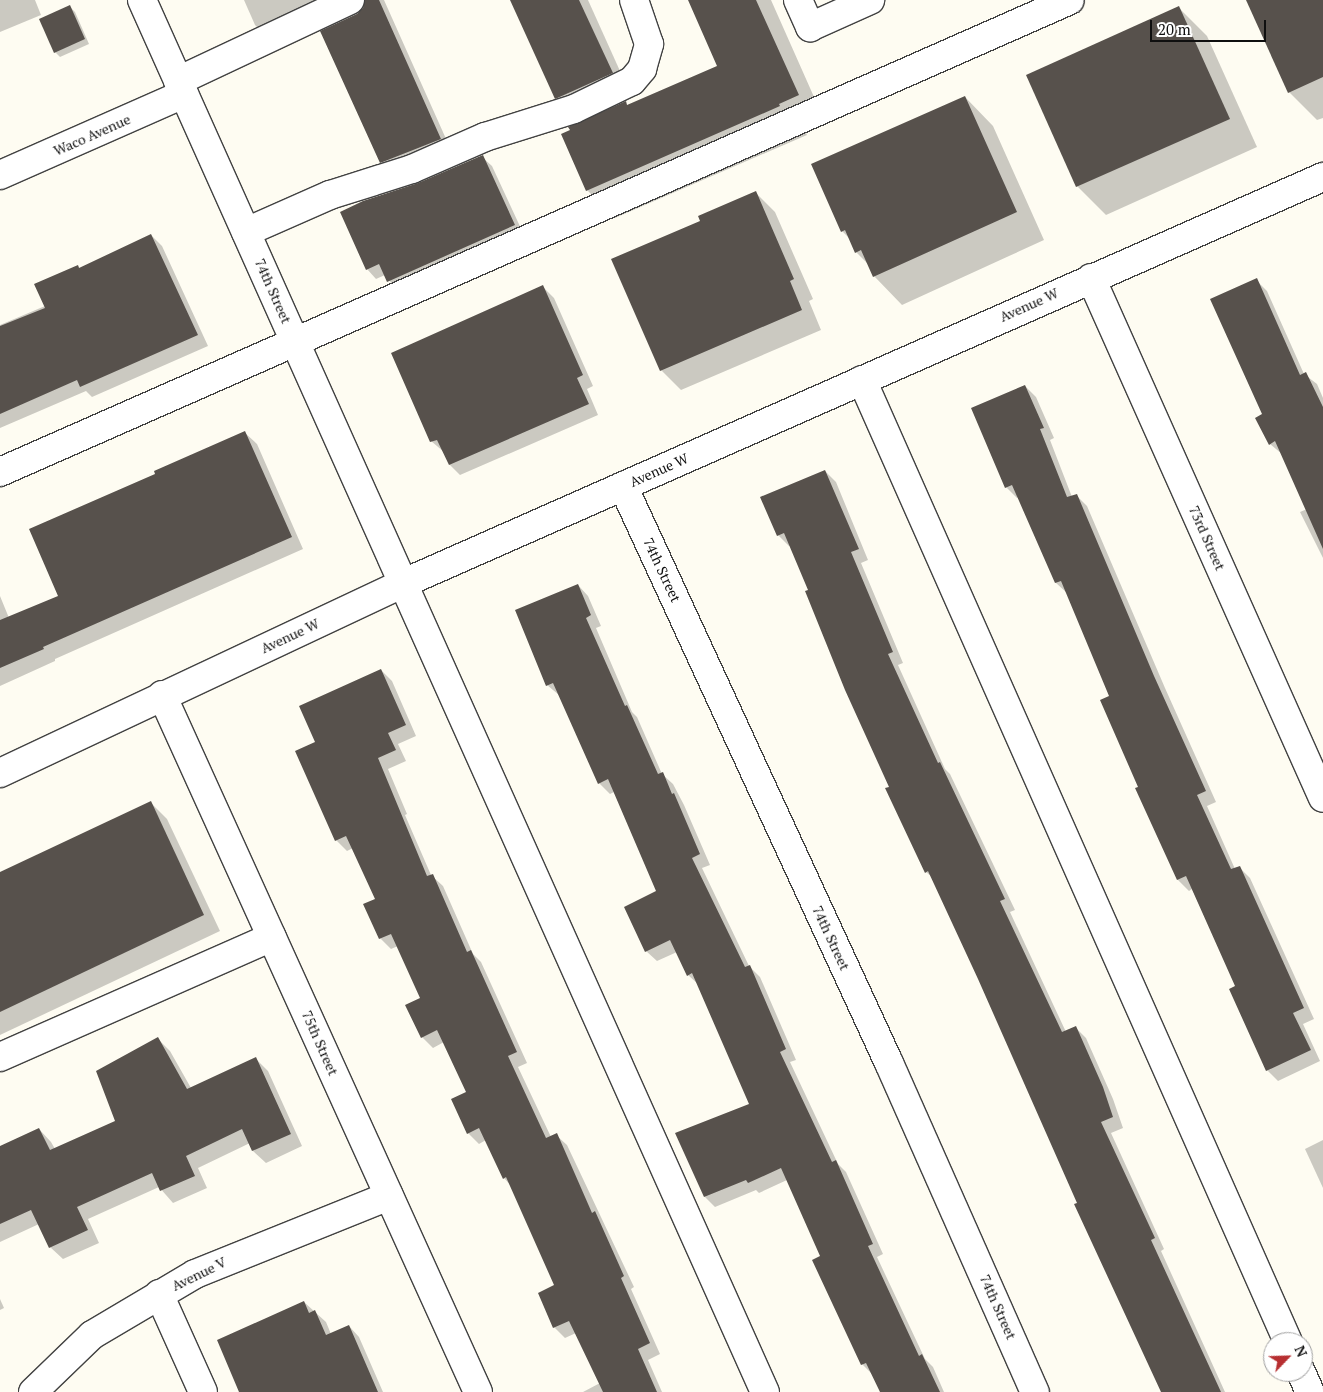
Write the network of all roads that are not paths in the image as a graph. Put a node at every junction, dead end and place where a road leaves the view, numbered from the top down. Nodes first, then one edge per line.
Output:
1 (142, 0) edge
2 (350, 0) edge
3 (634, 0) edge
4 (798, 0) edge
5 (870, 0) edge
6 (1070, 0) edge
7 (181, 88) junction
8 (0, 175) edge
9 (1321, 185) edge
10 (246, 232) junction
11 (1091, 278) junction
12 (295, 342) junction
13 (862, 380) junction
14 (0, 472) edge
15 (623, 486) junction
16 (404, 583) junction
17 (162, 695) junction
18 (0, 773) edge
19 (1323, 798) edge
20 (272, 937) junction
21 (0, 1057) edge
22 (389, 1196) junction
23 (159, 1294) junction
24 (1284, 1332) edge
25 (32, 1392) edge
26 (203, 1392) edge
27 (478, 1392) edge
28 (766, 1392) edge
29 (1035, 1392) edge

1 - 7 street, 74th Street
2 - 7 street, Waco Avenue
3 - 10 street
4 - 5 street
6 - 12 street
7 - 8 street, Waco Avenue
7 - 10 street, 74th Street
9 - 11 street, Avenue W
10 - 12 street, 74th Street
11 - 13 street, Avenue W
11 - 19 street, 73rd Street
12 - 14 street
12 - 16 street, 74th Street
13 - 15 street, Avenue W
13 - 24 street
15 - 16 street, Avenue W
15 - 29 street, 74th Street
16 - 17 street, Avenue W
16 - 28 street, 74th Street
17 - 18 street, Avenue W
17 - 20 street, 75th Street
20 - 21 street
20 - 22 street, 75th Street
22 - 23 street, Avenue V
22 - 27 street, 75th Street
23 - 25 street, Avenue V
23 - 26 street

